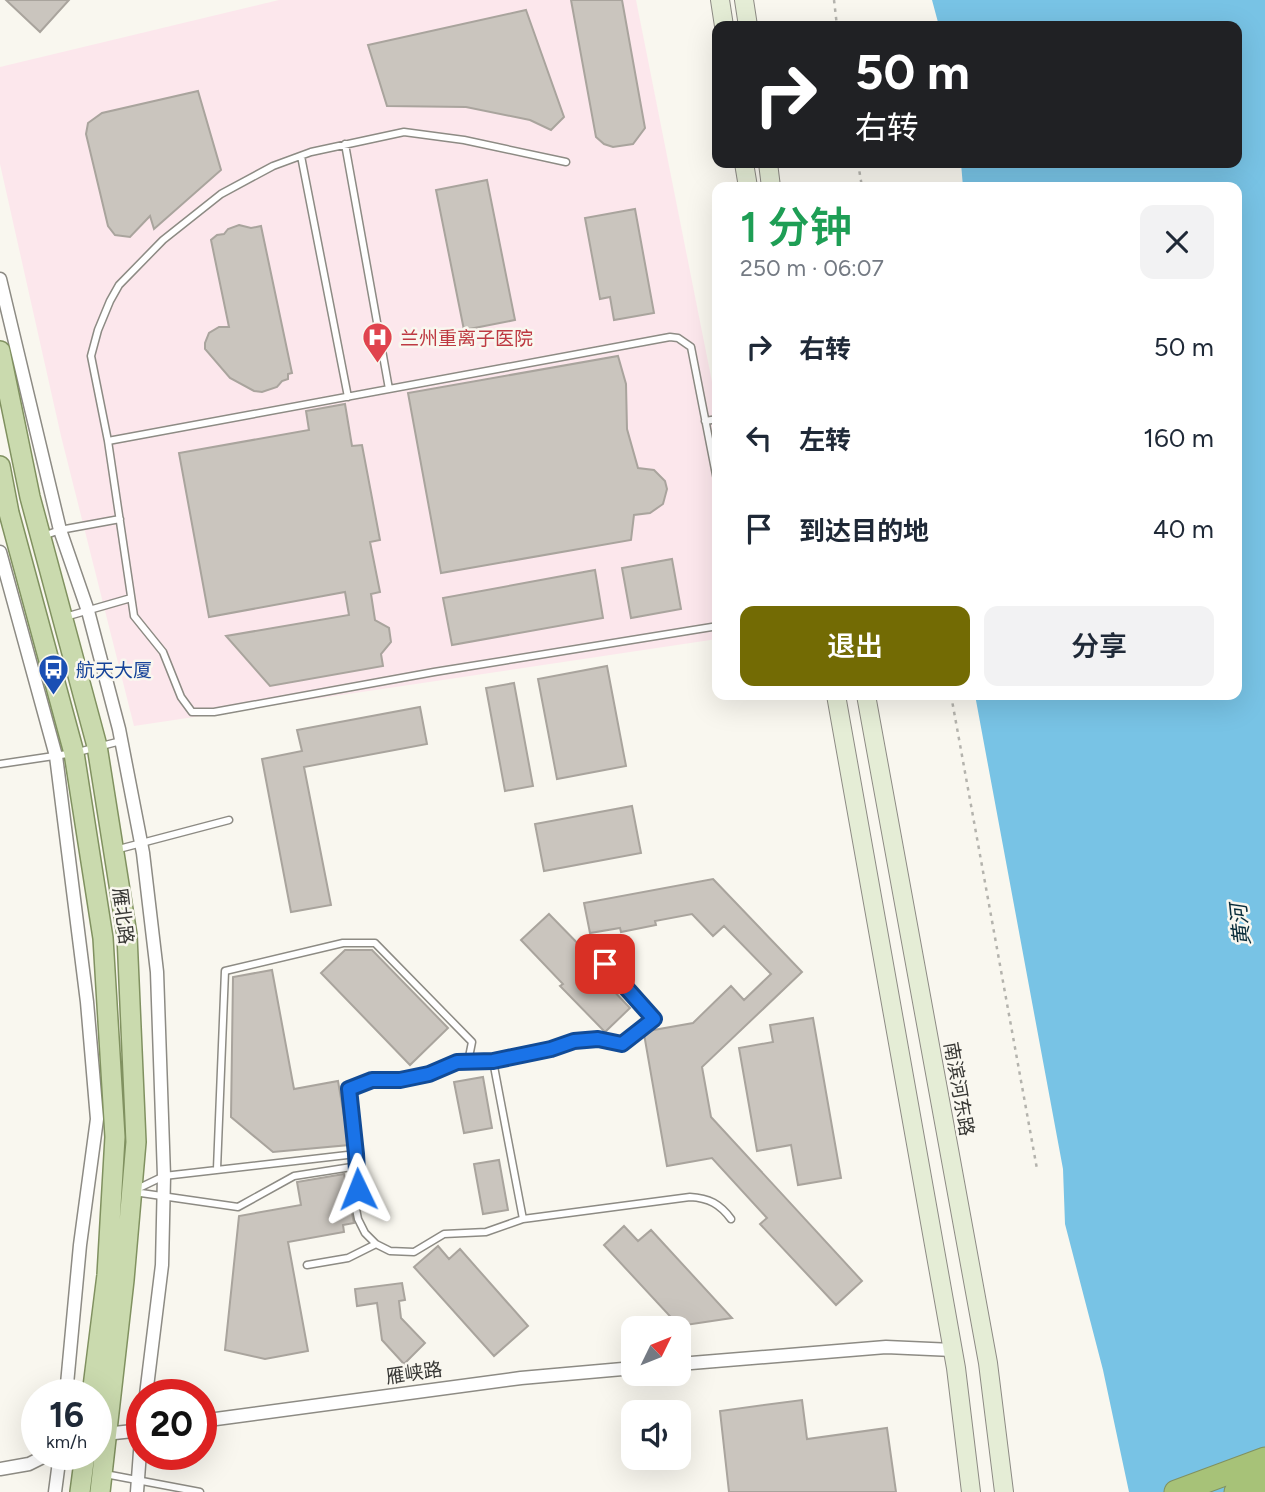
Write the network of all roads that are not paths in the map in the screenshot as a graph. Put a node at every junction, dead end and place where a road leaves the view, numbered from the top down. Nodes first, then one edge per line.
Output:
1 (720, 0) edge
2 (744, 0) edge
3 (723, 21) edge
4 (747, 21) edge
5 (345, 144) junction
6 (300, 156) junction
7 (566, 162) dead end
8 (0, 279) edge
9 (0, 351) edge
10 (389, 389) junction
11 (348, 397) junction
12 (712, 420) edge
13 (705, 421) junction
14 (108, 441) junction
15 (712, 449) edge
16 (0, 466) edge
17 (120, 519) junction
18 (60, 530) junction
19 (41, 537) junction
20 (0, 552) edge
21 (131, 598) junction
22 (88, 611) junction
23 (63, 618) junction
24 (712, 627) edge
25 (837, 700) edge
26 (867, 700) edge
27 (121, 741) junction
28 (97, 746) junction
29 (65, 754) junction
30 (0, 764) edge
31 (229, 820) dead end
32 (141, 842) junction
33 (114, 850) junction
34 (588, 946) dead end
35 (493, 1061) junction
36 (468, 1062) junction
37 (356, 1154) junction
38 (358, 1166) junction
39 (217, 1169) junction
40 (164, 1176) junction
41 (132, 1191) junction
42 (163, 1195) junction
43 (523, 1219) junction
44 (731, 1219) dead end
45 (376, 1244) junction
46 (307, 1265) dead end
47 (979, 1314) junction
48 (947, 1319) junction
49 (953, 1350) junction
50 (691, 1363) edge
51 (621, 1369) edge
52 (67, 1379) edge
53 (94, 1379) edge
54 (109, 1379) edge
55 (148, 1379) edge
56 (217, 1419) edge
57 (1265, 1459) edge
58 (21, 1465) edge
59 (0, 1469) edge
60 (58, 1470) edge
61 (83, 1470) edge
62 (1265, 1482) edge
63 (101, 1483) edge
64 (137, 1486) edge
65 (55, 1492) edge
66 (80, 1492) edge
67 (200, 1492) edge
68 (971, 1492) edge
69 (1003, 1492) edge
70 (1176, 1492) edge
71 (1236, 1492) edge

1 - 3 main road
2 - 4 main road
5 - 6 lane
5 - 7 lane
5 - 10 lane
6 - 11 lane
6 - 14 lane
8 - 18 street
9 - 19 main road, 雁北路
10 - 11 lane
10 - 13 lane
11 - 14 lane
12 - 13 lane
13 - 15 lane
14 - 17 lane
16 - 29 main road, 雁北路
17 - 18 lane
17 - 21 lane
18 - 19 lane
18 - 22 street
19 - 23 main road, 雁北路
20 - 29 street
21 - 22 lane
21 - 24 lane
22 - 23 lane
22 - 27 street
23 - 28 main road, 雁北路
25 - 48 main road
26 - 47 main road, 南滨河东路
27 - 28 lane
27 - 32 street
28 - 29 lane
28 - 33 main road, 雁北路
29 - 30 lane
29 - 52 street
29 - 53 main road, 雁北路
31 - 32 lane
32 - 33 lane
32 - 40 street
33 - 41 main road, 雁北路
34 - 35 lane
35 - 36 lane
35 - 43 lane
36 - 37 lane
36 - 39 lane
37 - 38 lane
37 - 39 lane
38 - 42 lane
38 - 45 lane
39 - 40 lane
40 - 41 lane
40 - 42 street
41 - 42 lane
41 - 54 main road, 雁北路
42 - 55 street
43 - 44 lane
43 - 45 lane
45 - 46 lane
47 - 48 main road
47 - 69 main road, 南滨河东路
48 - 49 main road
49 - 50 street
49 - 68 main road
51 - 56 street, 雁峡路
57 - 70 highway
58 - 59 street
60 - 65 street
61 - 66 main road
62 - 71 highway
63 - 64 lane
64 - 67 lane

